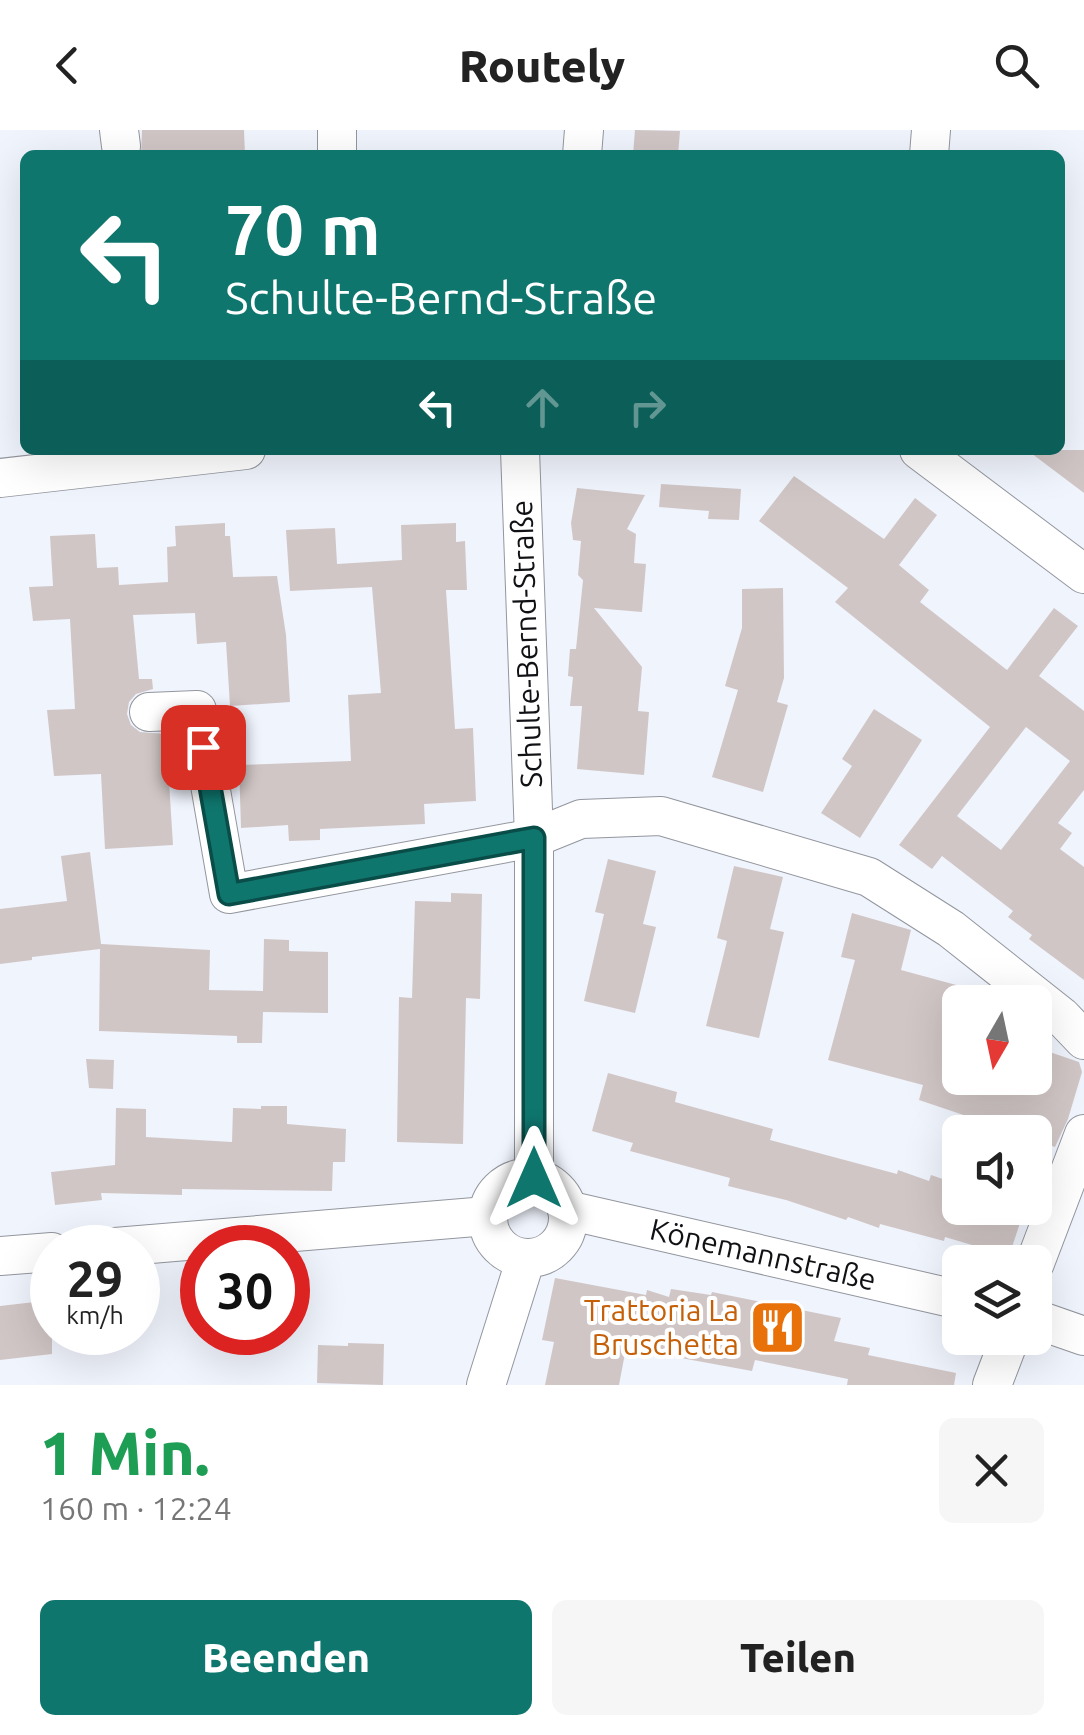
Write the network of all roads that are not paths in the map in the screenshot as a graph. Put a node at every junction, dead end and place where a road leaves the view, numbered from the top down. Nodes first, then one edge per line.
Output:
1 (202, 455) edge
2 (520, 455) edge
3 (926, 455) edge
4 (0, 478) edge
5 (1084, 574) edge
6 (149, 712) dead end
7 (534, 838) junction
8 (1084, 1040) edge
9 (1084, 1134) edge
10 (534, 1178) junction
11 (567, 1210) junction
12 (487, 1216) junction
13 (160, 1243) edge
14 (1042, 1245) edge
15 (30, 1254) edge
16 (0, 1256) edge
17 (526, 1258) junction
18 (942, 1296) edge
19 (1052, 1325) edge
20 (1084, 1336) edge
21 (1003, 1355) edge
22 (486, 1385) edge
23 (992, 1385) edge

1 - 4 street
2 - 7 street, Schulte-Bernd-Straße
3 - 5 street
6 - 7 street, Schulte-Bernd-Straße
7 - 8 street, Schulte-Bernd-Straße
7 - 10 street, Schulte-Bernd-Straße
9 - 14 street
10 - 11 street
10 - 12 street
11 - 17 street
11 - 18 street, Könemannstraße
12 - 13 street
12 - 17 street
15 - 16 street
17 - 22 street
19 - 20 street
21 - 23 street

